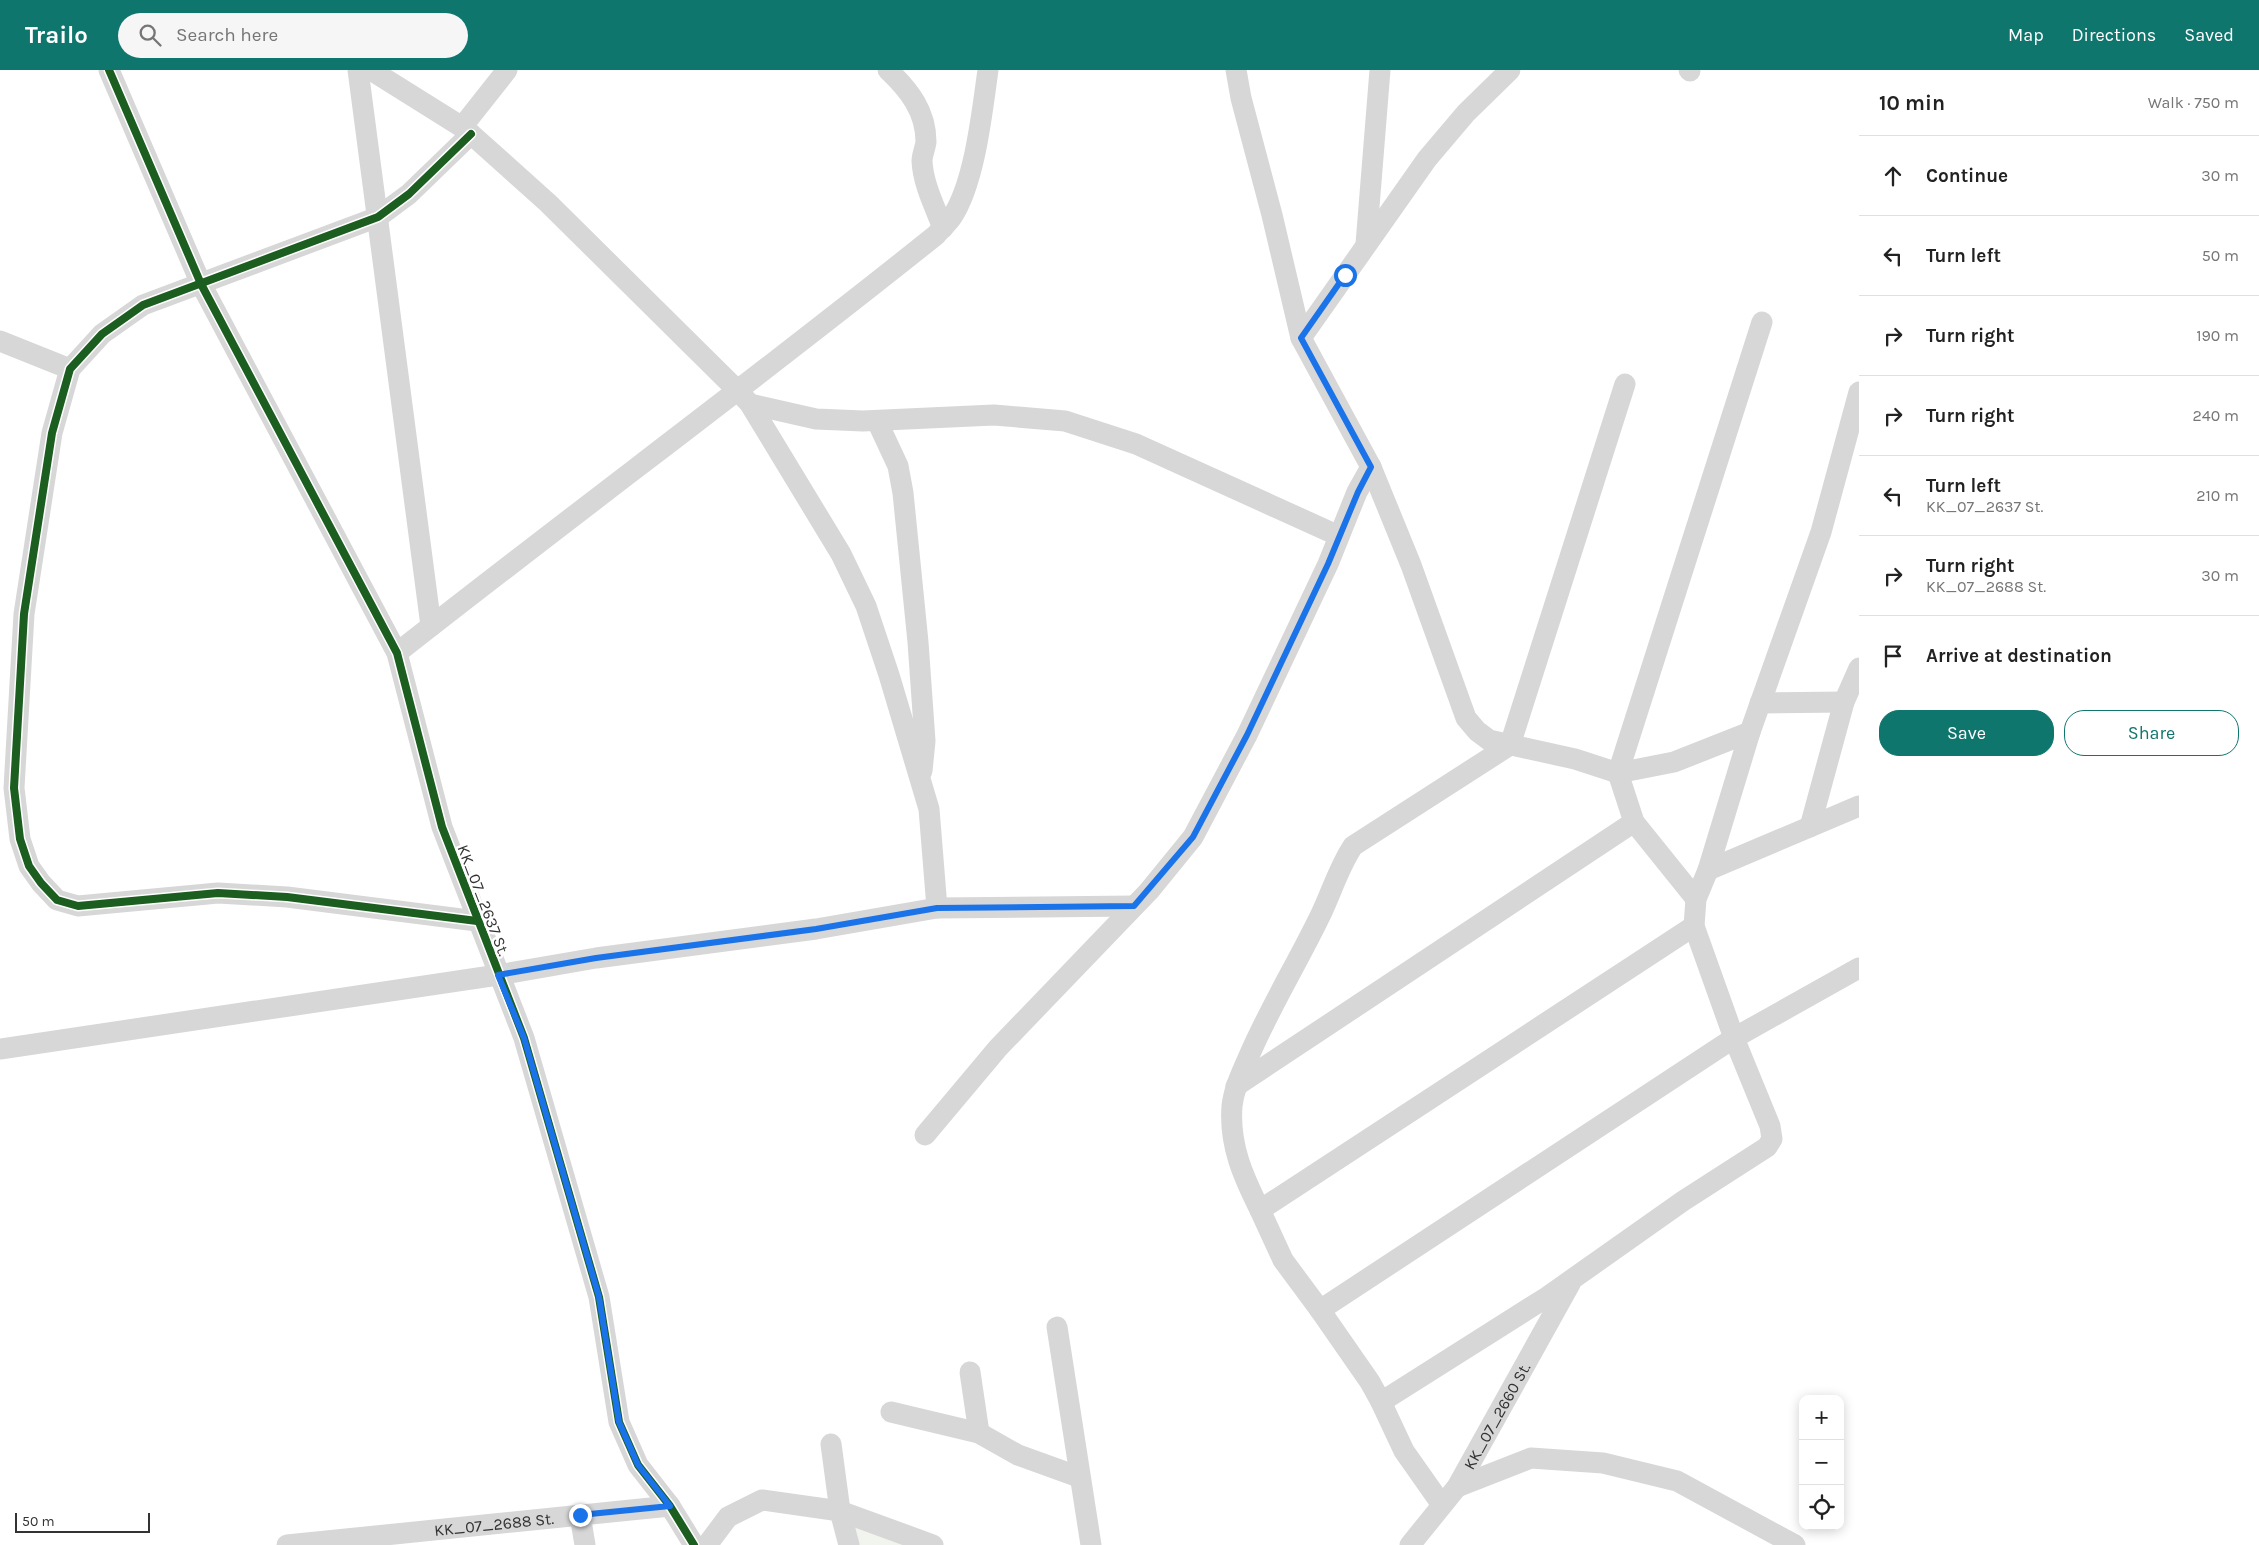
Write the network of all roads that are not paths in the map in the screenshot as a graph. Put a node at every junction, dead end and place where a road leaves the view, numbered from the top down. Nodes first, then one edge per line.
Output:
1 (109, 70) edge
2 (358, 70) edge
3 (370, 70) edge
4 (507, 70) edge
5 (888, 70) edge
6 (988, 70) edge
7 (1236, 70) edge
8 (1380, 70) edge
9 (1510, 70) edge
10 (466, 131) junction
11 (378, 217) junction
12 (943, 228) junction
13 (1366, 245) junction
14 (201, 284) junction
15 (1762, 322) dead end
16 (1301, 338) junction
17 (0, 341) edge
18 (70, 369) junction
19 (1625, 384) dead end
20 (1859, 392) edge
21 (744, 397) junction
22 (877, 421) junction
23 (1371, 467) junction
24 (1340, 536) junction
25 (431, 626) junction
26 (397, 652) junction
27 (1859, 668) edge
28 (1844, 702) junction
29 (1760, 703) junction
30 (1750, 732) junction
31 (1510, 745) junction
32 (1618, 773) junction
33 (920, 781) junction
34 (7, 789) edge
35 (1859, 806) edge
36 (1634, 822) junction
37 (1810, 827) junction
38 (1708, 870) junction
39 (1696, 899) junction
40 (1134, 906) junction
41 (937, 908) junction
42 (477, 921) junction
43 (1694, 926) junction
44 (1859, 968) edge
45 (498, 975) junction
46 (1734, 1038) junction
47 (0, 1049) edge
48 (1236, 1086) junction
49 (925, 1135) dead end
50 (1260, 1210) junction
51 (1573, 1279) junction
52 (1320, 1310) junction
53 (1057, 1327) dead end
54 (970, 1372) dead end
55 (1381, 1402) junction
56 (891, 1412) dead end
57 (979, 1433) junction
58 (831, 1444) dead end
59 (1079, 1477) junction
60 (1456, 1487) junction
61 (670, 1506) junction
62 (1442, 1506) junction
63 (840, 1511) junction
64 (580, 1515) junction
65 (287, 1545) edge
66 (584, 1545) edge
67 (694, 1545) edge
68 (707, 1545) edge
69 (849, 1545) edge
70 (933, 1545) edge
71 (1091, 1545) edge
72 (1410, 1545) edge
73 (1794, 1545) edge

1 - 14 street, KK_07_2637 St.
2 - 11 street
3 - 10 street
4 - 10 street
5 - 12 street
6 - 12 street
7 - 16 street
8 - 13 street
9 - 13 street
10 - 11 street
10 - 21 street
11 - 14 street
11 - 25 street
12 - 21 street
13 - 16 street
14 - 18 street
14 - 26 street, KK_07_2637 St.
15 - 32 street
16 - 23 street
17 - 18 street
18 - 34 street
19 - 31 street
20 - 29 street
21 - 22 street
21 - 25 street
21 - 33 street
22 - 24 street
22 - 33 street
23 - 24 street
23 - 31 street
24 - 40 street
25 - 26 street
26 - 42 street, KK_07_2637 St.
27 - 28 street
28 - 29 street
28 - 37 street
29 - 30 street
30 - 32 street
30 - 38 street
31 - 32 street
31 - 48 street
32 - 36 street
33 - 41 street
34 - 42 street
35 - 37 street
36 - 39 street
36 - 48 street
37 - 38 street
38 - 39 street
39 - 43 street
40 - 41 street
40 - 49 street
41 - 45 street
42 - 45 street, KK_07_2637 St.
43 - 46 street
43 - 50 street
44 - 46 street
45 - 47 street
45 - 61 street, KK_07_2637 St.
46 - 51 street
46 - 52 street
48 - 50 street
50 - 52 street
51 - 55 street
51 - 60 street, KK_07_2660 St.
52 - 55 street
53 - 59 street
54 - 57 street
55 - 62 street
56 - 57 street
57 - 59 street
58 - 63 street
59 - 71 street
60 - 62 street, KK_07_2660 St.
60 - 73 street
61 - 64 street, KK_07_2688 St.
61 - 67 street, KK_07_2637 St.
62 - 72 street, KK_07_2660 St.
63 - 68 street
63 - 69 street
63 - 70 street
64 - 65 street, KK_07_2688 St.
64 - 66 street

